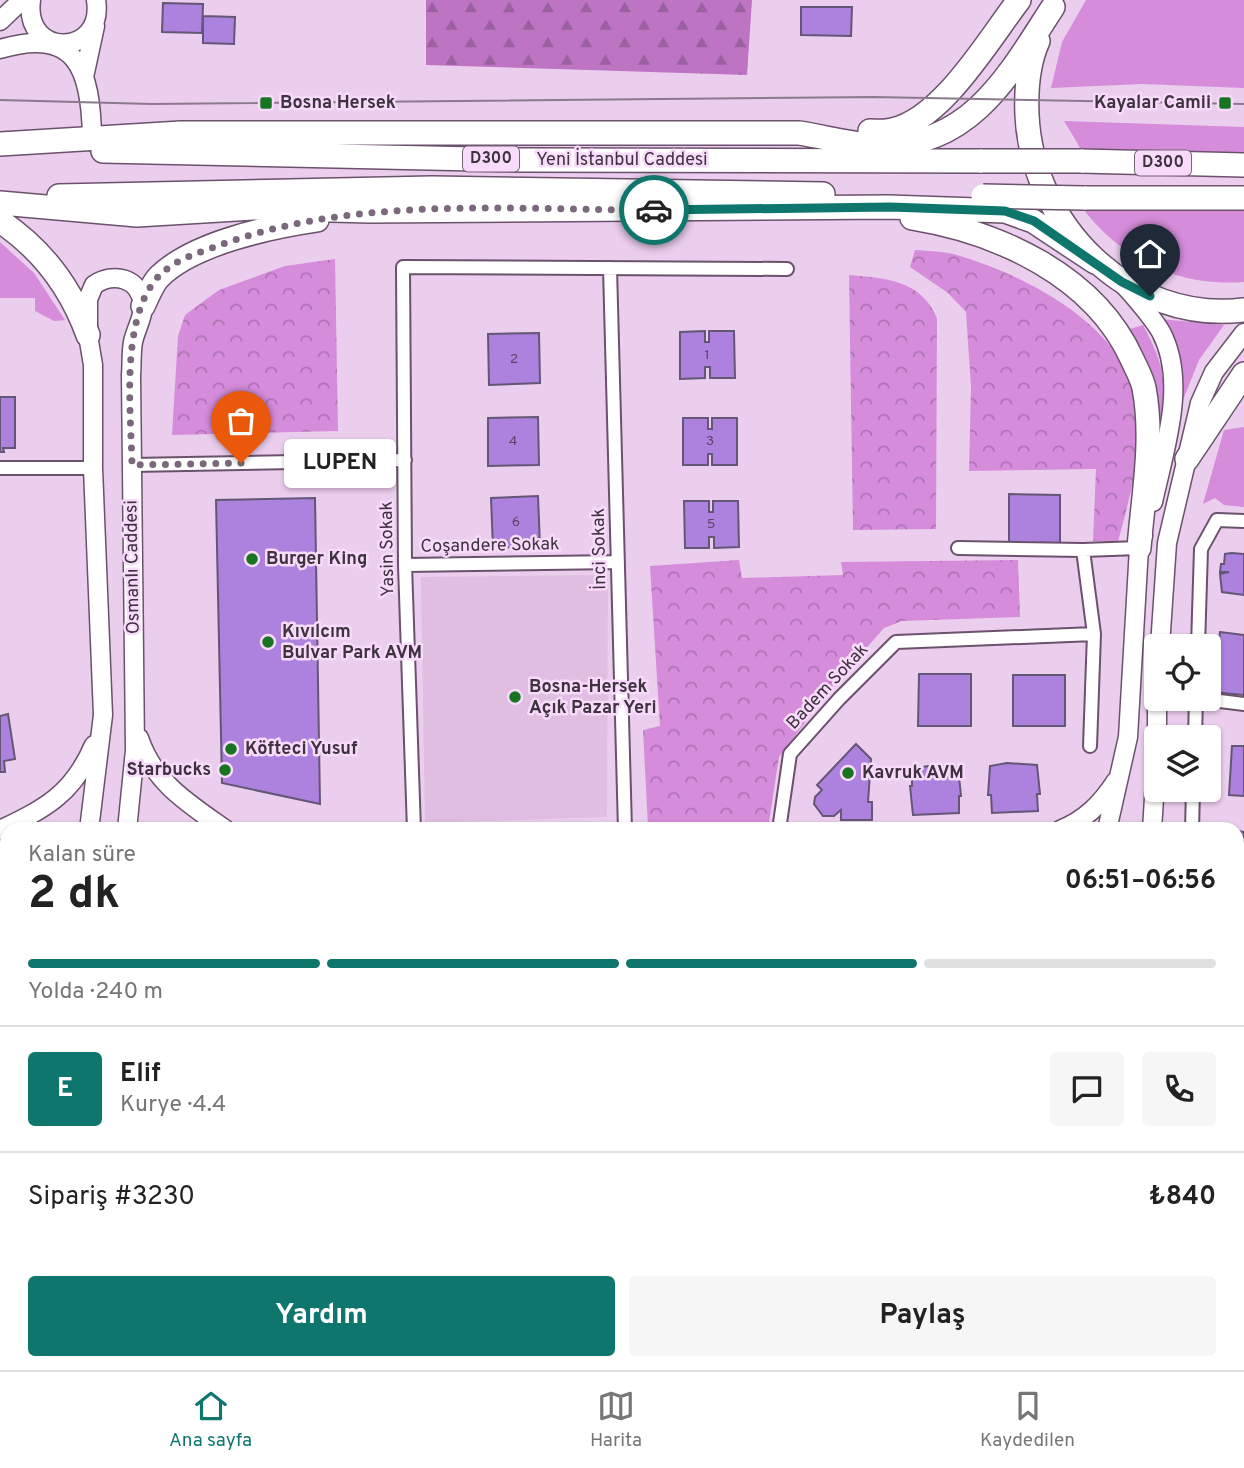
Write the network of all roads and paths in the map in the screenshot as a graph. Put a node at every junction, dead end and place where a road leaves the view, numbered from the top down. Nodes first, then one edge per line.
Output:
1 (22, 0) edge
2 (31, 0) edge
3 (98, 0) edge
4 (1019, 0) edge
5 (1056, 4) edge
6 (96, 20) junction
7 (0, 21) edge
8 (57, 43) junction
9 (0, 49) edge
10 (84, 77) junction
11 (799, 133) junction
12 (92, 138) junction
13 (0, 146) edge
14 (1244, 165) edge
15 (0, 197) edge
16 (1244, 198) edge
17 (0, 203) edge
18 (839, 209) junction
19 (370, 211) junction
20 (0, 221) edge
21 (1095, 262) junction
22 (611, 268) junction
23 (787, 269) dead end
24 (1122, 282) junction
25 (143, 306) junction
26 (1244, 310) edge
27 (1244, 333) edge
28 (88, 335) junction
29 (1244, 373) edge
30 (1187, 459) junction
31 (405, 460) junction
32 (132, 465) junction
33 (0, 468) edge
34 (93, 468) junction
35 (1244, 520) edge
36 (958, 548) dead end
37 (1139, 548) junction
38 (1083, 550) junction
39 (618, 562) junction
40 (405, 565) junction
41 (1094, 634) junction
42 (1161, 634) edge
43 (1198, 634) edge
44 (1221, 701) edge
45 (1244, 704) edge
46 (103, 715) junction
47 (135, 723) junction
48 (1090, 746) dead end
49 (1121, 772) junction
50 (1154, 802) edge
51 (1156, 802) edge
52 (1193, 802) edge
53 (14, 822) edge
54 (90, 822) edge
55 (128, 822) edge
56 (215, 822) edge
57 (414, 822) edge
58 (625, 822) edge
59 (780, 822) edge
60 (1079, 822) edge
61 (1109, 822) edge
62 (1152, 822) edge
63 (1161, 822) edge
64 (1192, 822) edge

1 - 7 street
2 - 8 street
3 - 6 street
4 - 11 highway
5 - 11 highway
5 - 21 highway
6 - 8 street
6 - 10 street
8 - 9 street
8 - 10 street
10 - 12 street
11 - 12 highway
12 - 13 highway
13 - 14 highway, Yeni İstanbul Caddesi / D300, bridge
15 - 16 highway, Yeni İstanbul Caddesi / D300, bridge
17 - 19 highway
18 - 19 highway
18 - 21 highway
18 - 37 highway
19 - 25 highway
20 - 28 highway
21 - 24 highway
22 - 23 street
22 - 31 street, Yasin Sokak
22 - 39 street, İnci Sokak
24 - 26 highway
24 - 37 street
25 - 28 street, Osmanlı Caddesi
25 - 32 street, Osmanlı Caddesi
27 - 30 street
28 - 34 street, Osmanlı Caddesi
29 - 30 highway
30 - 42 street
31 - 32 street
31 - 40 street, Yasin Sokak
32 - 47 street, Osmanlı Caddesi
33 - 34 street
34 - 46 street, Osmanlı Caddesi
35 - 43 street
36 - 38 street
37 - 38 street
37 - 49 street
38 - 41 street
39 - 40 street, Coşandere Sokak
39 - 58 street, İnci Sokak
40 - 57 street, Yasin Sokak
41 - 48 street
41 - 59 street, Badem Sokak
44 - 45 street
46 - 53 street
46 - 54 street, Osmanlı Caddesi
47 - 55 street, Osmanlı Caddesi
47 - 56 street
49 - 60 street
49 - 61 street
50 - 62 street
51 - 63 street
52 - 64 street

